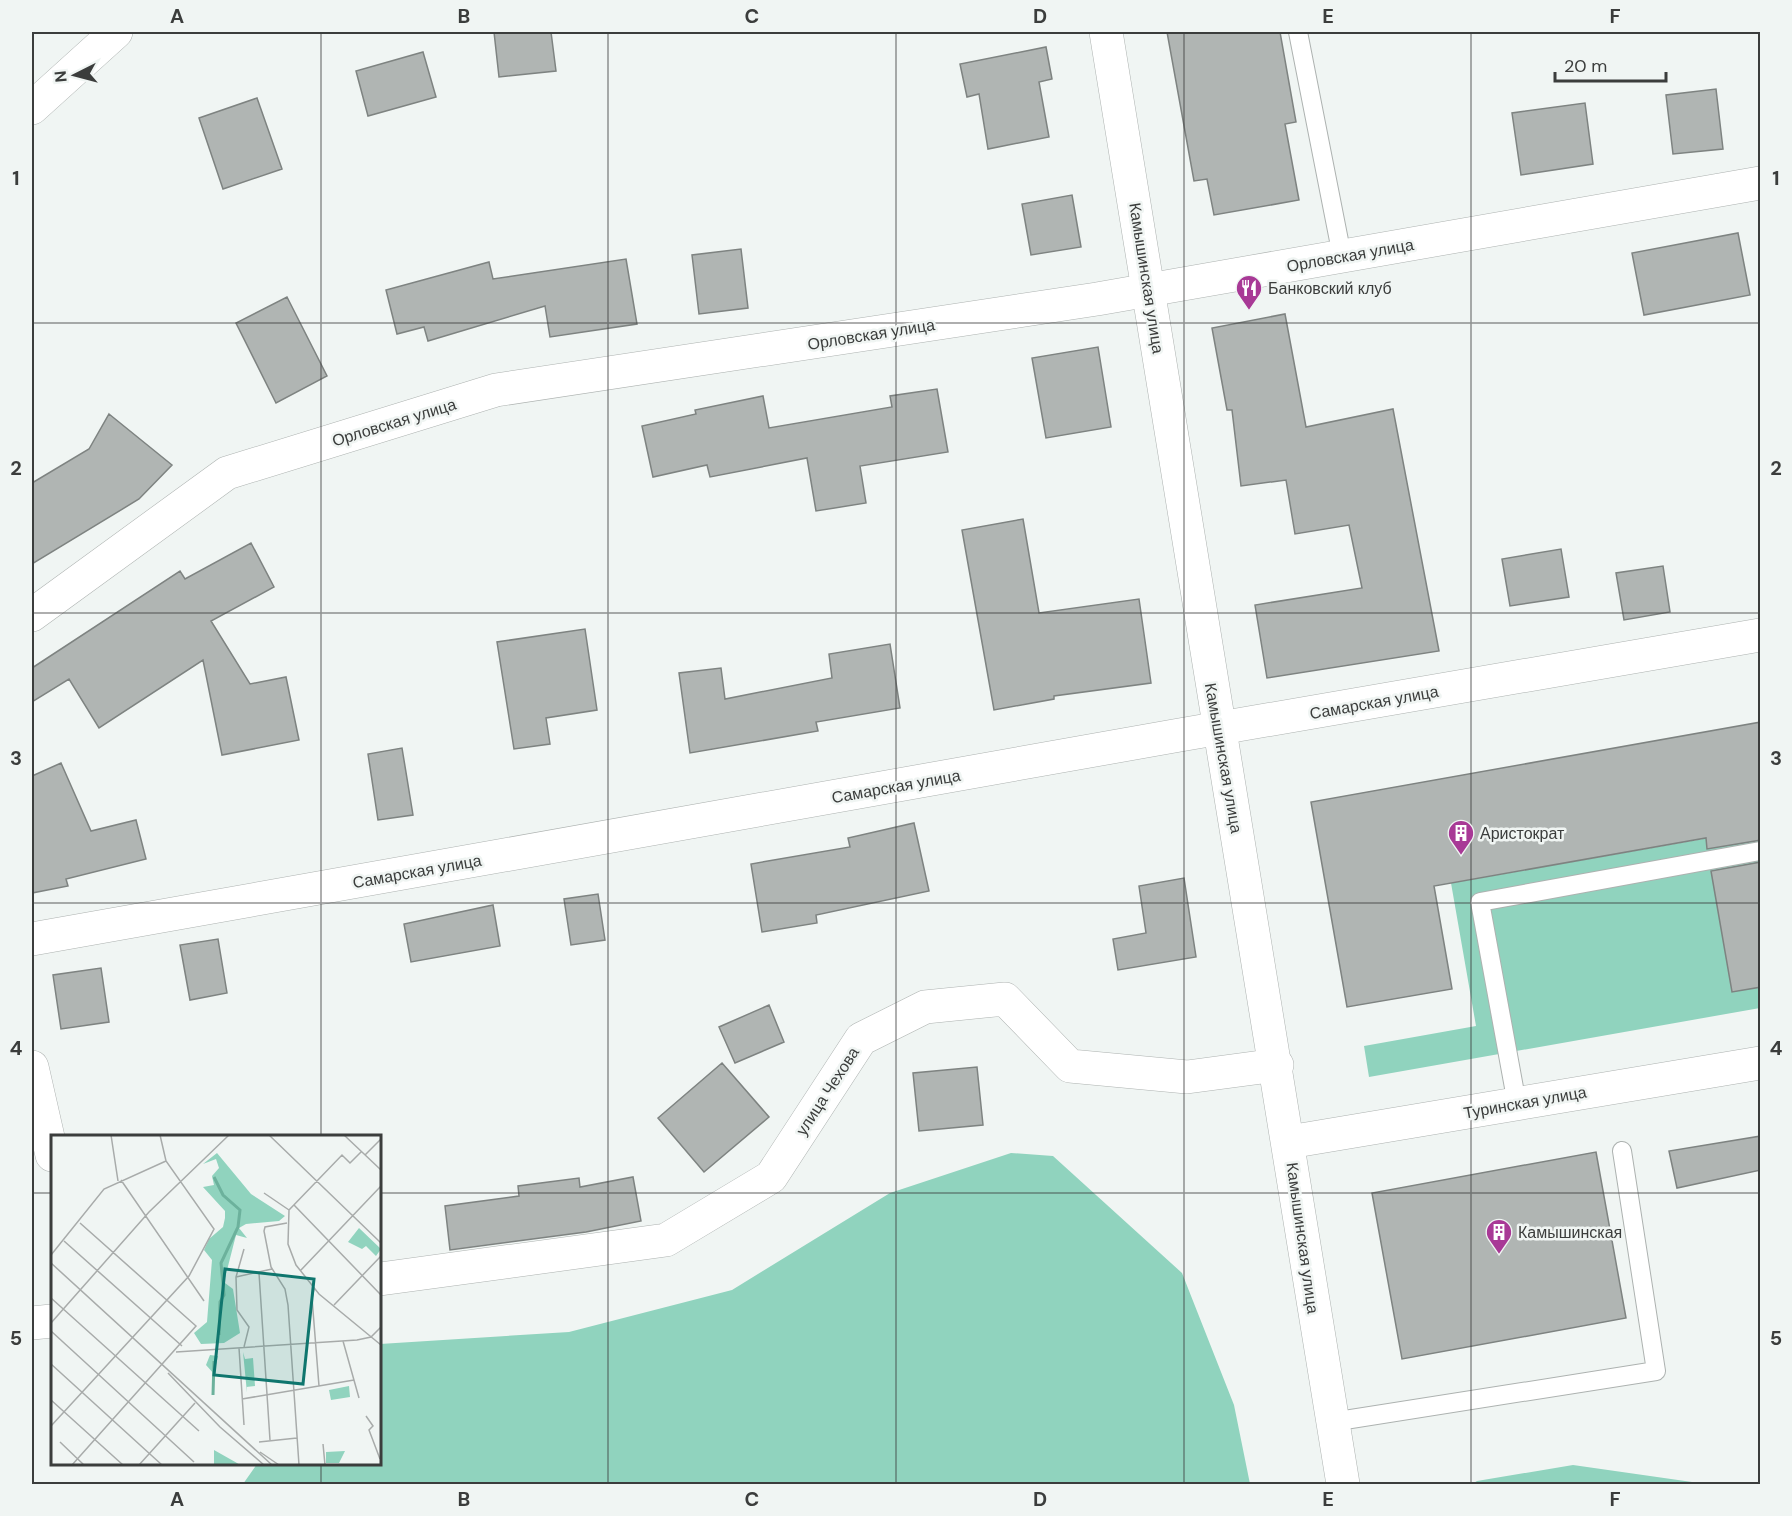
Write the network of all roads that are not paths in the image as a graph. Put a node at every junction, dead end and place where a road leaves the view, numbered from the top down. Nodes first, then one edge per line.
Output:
1 (116, 32) edge
2 (1106, 32) edge
3 (1298, 32) edge
4 (32, 108) edge
5 (1761, 183) edge
6 (1342, 256) junction
7 (1149, 290) junction
8 (32, 615) edge
9 (1761, 635) edge
10 (1219, 729) junction
11 (1761, 851) edge
12 (32, 939) edge
13 (1761, 1063) edge
14 (1277, 1065) junction
15 (32, 1067) edge
16 (1517, 1104) junction
17 (1289, 1142) junction
18 (51, 1151) edge
19 (1622, 1151) dead end
20 (381, 1279) edge
21 (51, 1321) edge
22 (32, 1323) edge
23 (1332, 1422) junction
24 (1343, 1485) edge

1 - 4 street
2 - 7 street, Камышинская улица
3 - 6 lane
5 - 6 street, Орловская улица
6 - 7 street, Орловская улица
7 - 8 street, Орловская улица
7 - 10 street, Камышинская улица
9 - 10 street, Самарская улица
10 - 12 street, Самарская улица
10 - 14 street, Камышинская улица
11 - 16 lane
13 - 16 street, Туринская улица
14 - 17 street, Камышинская улица
14 - 20 street, улица Чехова
15 - 18 street
16 - 17 street, Туринская улица
17 - 23 street, Камышинская улица
19 - 23 lane
21 - 22 street
23 - 24 street, Камышинская улица

